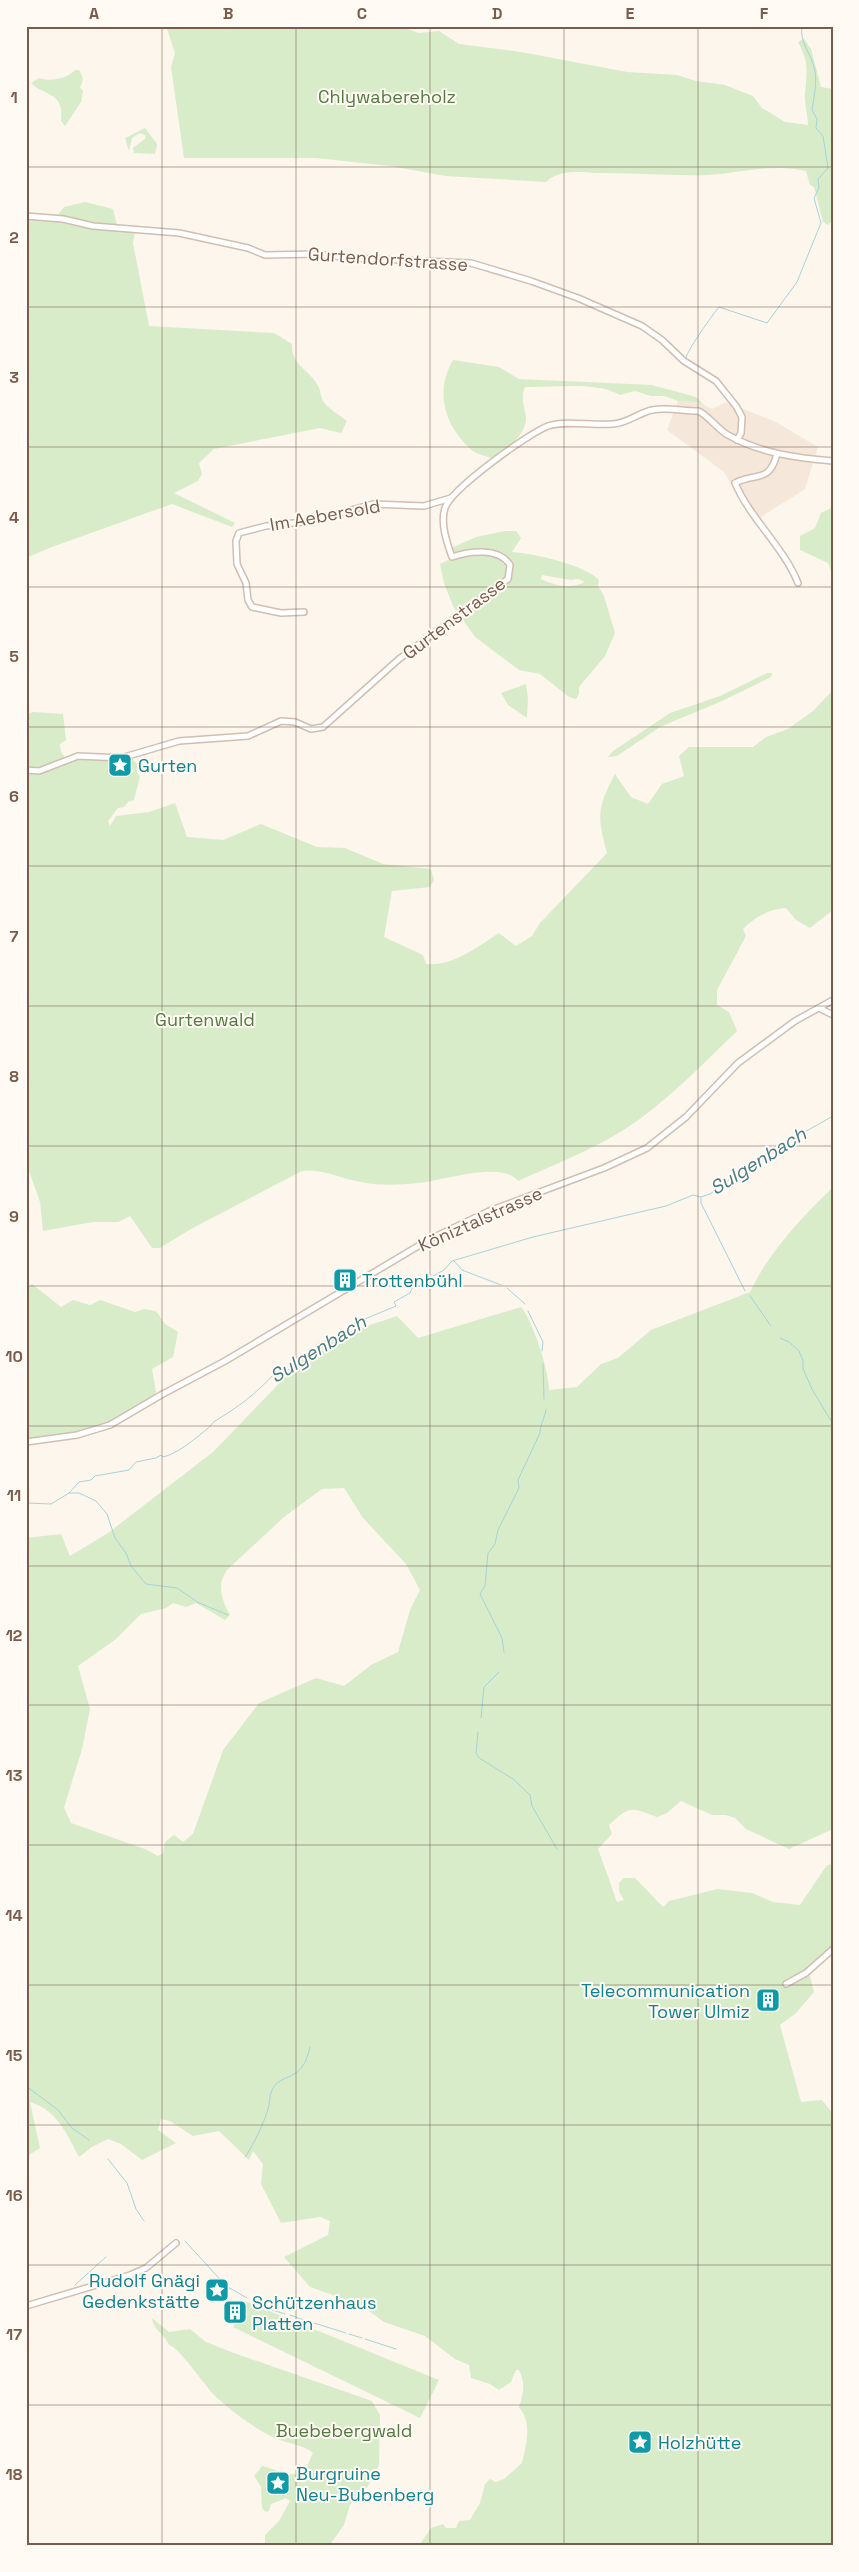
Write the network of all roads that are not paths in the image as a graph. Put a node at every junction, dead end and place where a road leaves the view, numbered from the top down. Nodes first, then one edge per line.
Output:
1 (26, 216) edge
2 (736, 440) junction
3 (777, 454) junction
4 (833, 461) edge
5 (452, 498) junction
6 (798, 583) dead end
7 (304, 612) dead end
8 (26, 770) edge
9 (833, 1000) edge
10 (819, 1008) junction
11 (833, 1015) edge
12 (26, 1442) edge
13 (833, 1949) edge
14 (786, 1984) dead end
15 (176, 2242) dead end
16 (26, 2306) edge

1 - 2 street, Gurtendorfstrasse
2 - 3 street, Gurtenstrasse
2 - 5 street, Gurtenstrasse
3 - 4 street, Gurtenstrasse
3 - 6 street
5 - 7 street, Im Aebersold
5 - 8 street, Gurtenstrasse
9 - 10 street, Köniztalstrasse
10 - 11 street
10 - 12 street, Köniztalstrasse
13 - 14 street
15 - 16 street

